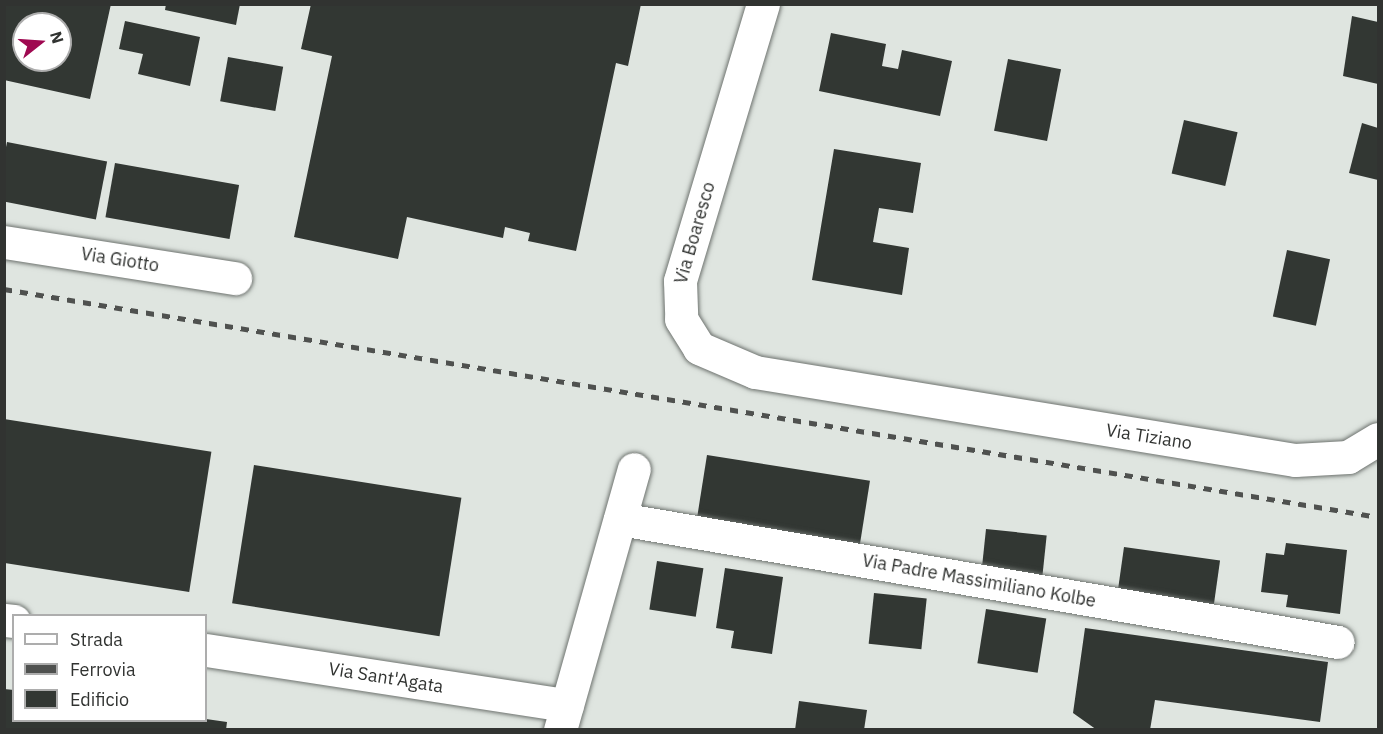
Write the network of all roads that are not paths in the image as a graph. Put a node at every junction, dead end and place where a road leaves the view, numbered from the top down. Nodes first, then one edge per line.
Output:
1 (763, 4) edge
2 (4, 242) edge
3 (235, 278) dead end
4 (915, 399) joint
5 (1378, 439) edge
6 (634, 469) dead end
7 (620, 519) junction
8 (1338, 642) dead end
9 (207, 650) edge
10 (564, 717) edge

1 - 4 street, Via Boaresco
2 - 3 street, Via Giotto
4 - 5 street, Via Tiziano
6 - 7 street
7 - 8 street, Via Padre Massimiliano Kolbe
7 - 10 street
9 - 10 street, Via Sant'Agata

